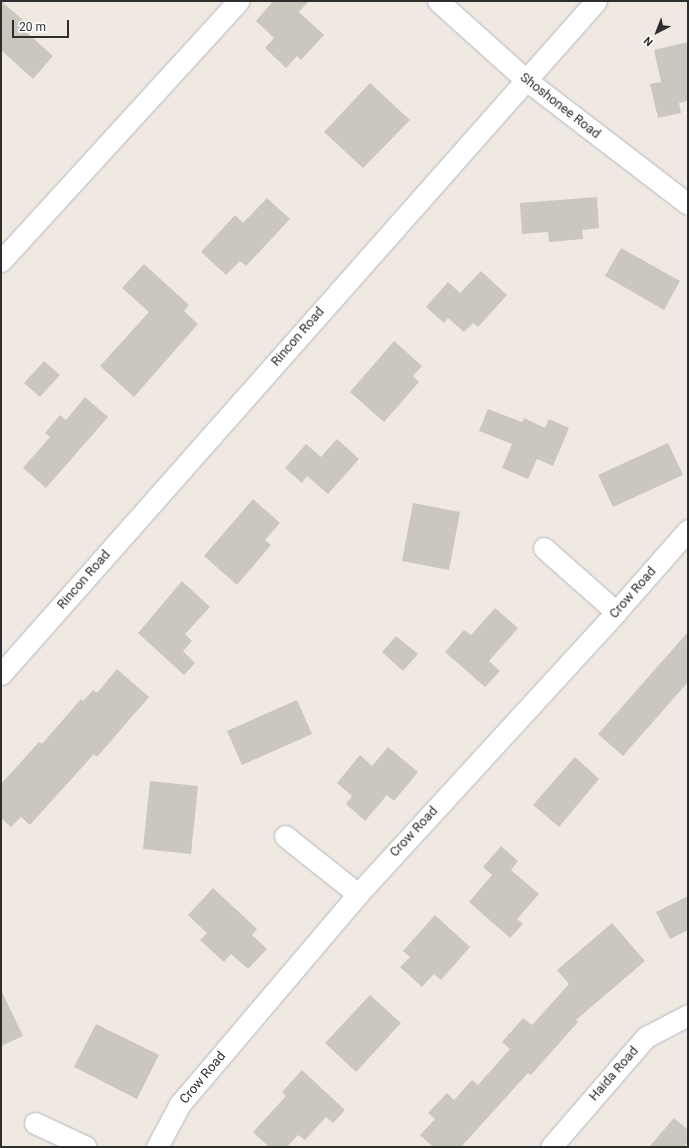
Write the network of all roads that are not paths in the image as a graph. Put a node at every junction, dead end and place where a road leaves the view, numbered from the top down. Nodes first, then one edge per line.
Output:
1 (238, 1) edge
2 (438, 1) edge
3 (596, 1) edge
4 (525, 79) junction
5 (688, 204) edge
6 (1, 261) edge
7 (688, 530) edge
8 (544, 548) dead end
9 (616, 612) junction
10 (1, 674) edge
11 (285, 836) dead end
12 (358, 894) junction
13 (688, 1015) edge
14 (35, 1123) dead end
15 (86, 1147) edge
16 (157, 1147) edge
17 (551, 1147) edge

1 - 6 street
2 - 4 street, Shoshonee Road
3 - 4 street, Rincon Road
4 - 5 street, Shoshonee Road
4 - 10 street, Rincon Road
7 - 9 street, Crow Road
8 - 9 street
9 - 12 street, Crow Road
11 - 12 street
12 - 16 street, Crow Road
13 - 17 street, Haida Road
14 - 15 street

